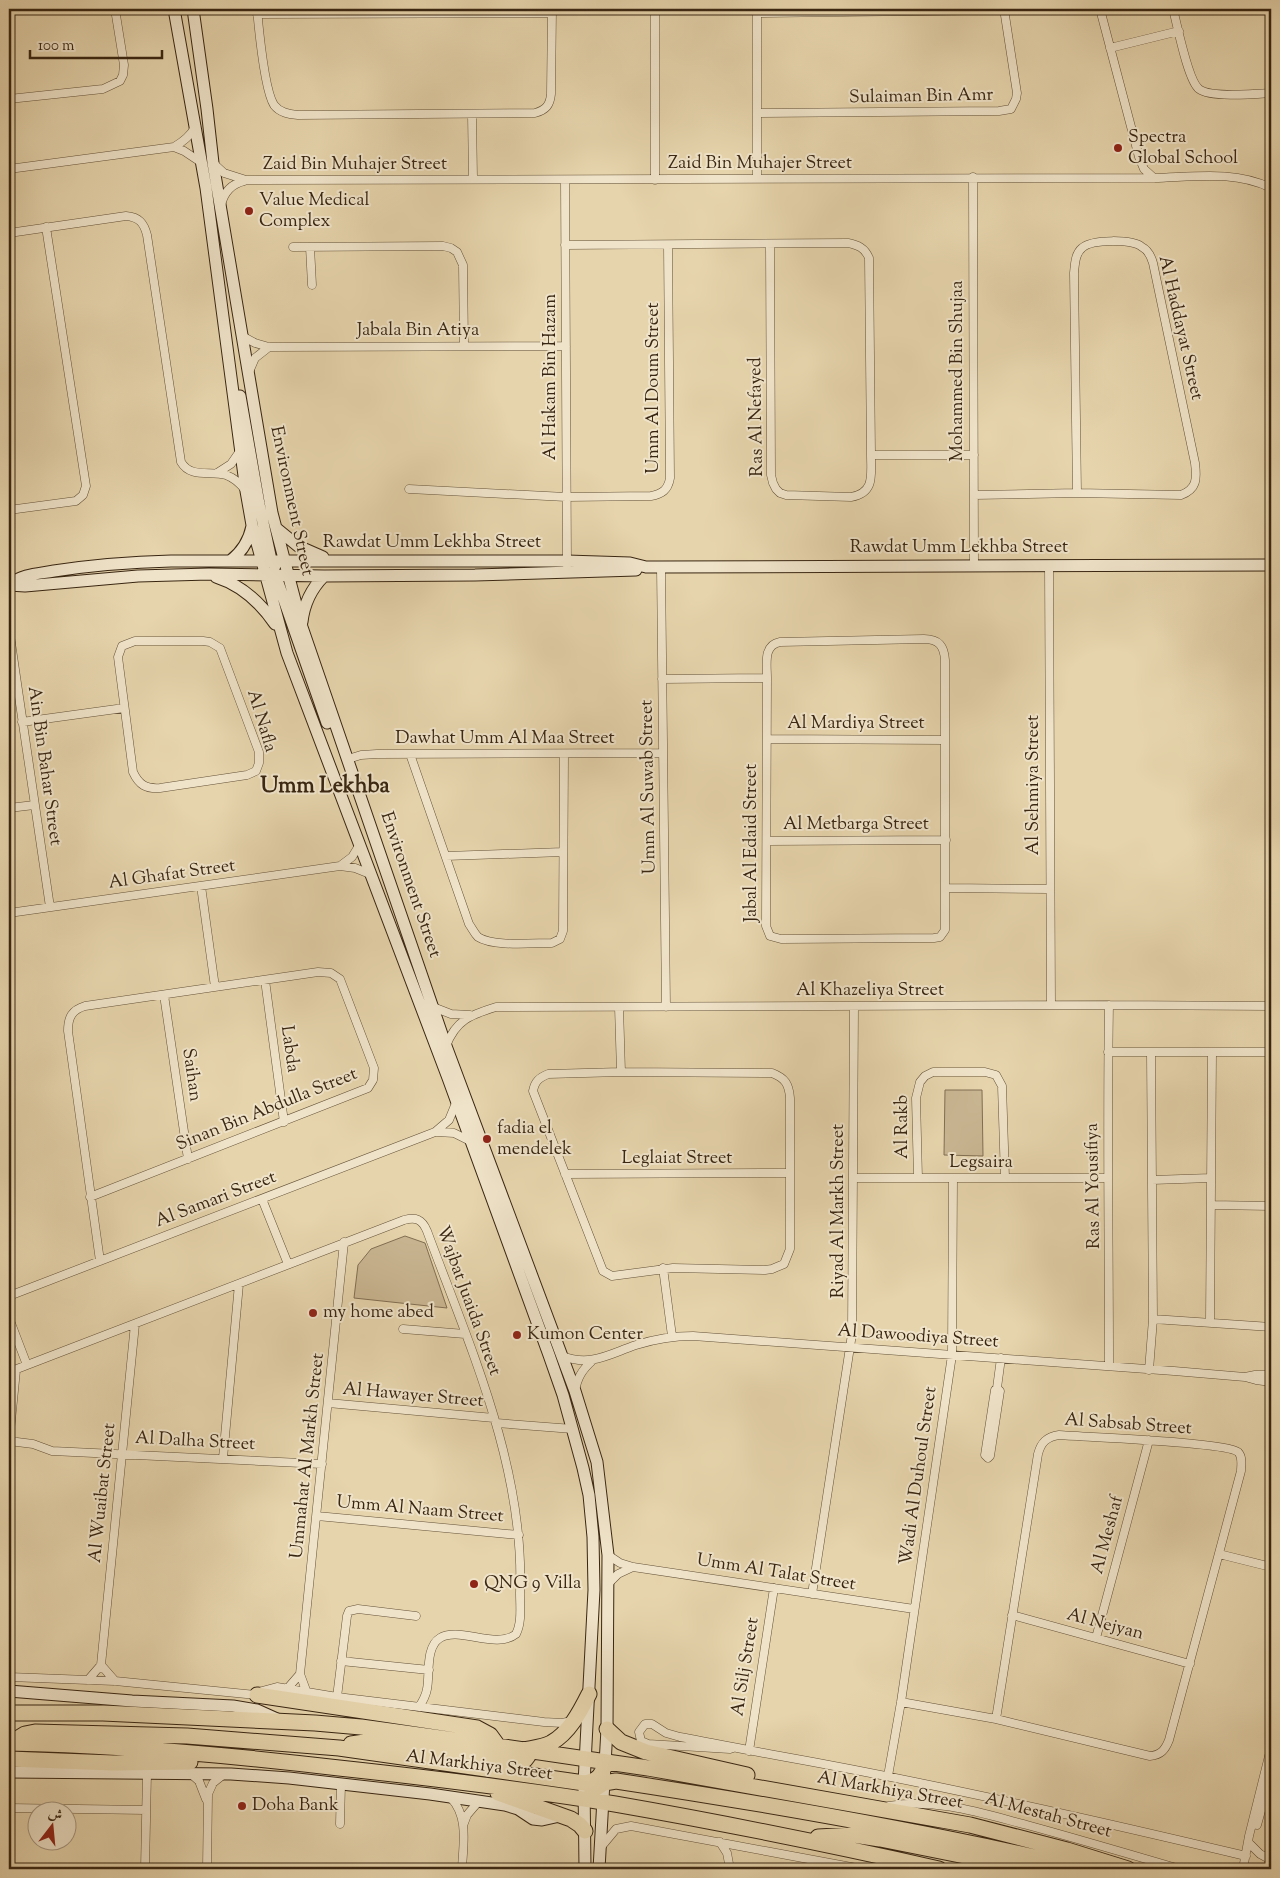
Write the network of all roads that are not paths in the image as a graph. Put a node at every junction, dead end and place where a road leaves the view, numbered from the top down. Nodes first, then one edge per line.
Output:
1 (115, 9) edge
2 (174, 9) edge
3 (193, 9) edge
4 (654, 9) edge
5 (1100, 9) edge
6 (1173, 9) edge
7 (858, 10) edge
8 (1004, 10) edge
9 (257, 11) edge
10 (351, 11) edge
11 (452, 11) edge
12 (552, 11) edge
13 (757, 11) edge
14 (1179, 31) junction
15 (1110, 48) junction
16 (1271, 93) edge
17 (9, 98) edge
18 (758, 113) junction
19 (472, 114) junction
20 (196, 126) junction
21 (174, 146) junction
22 (208, 163) junction
23 (9, 169) edge
24 (972, 177) junction
25 (1154, 178) junction
26 (473, 179) junction
27 (758, 179) junction
28 (246, 180) junction
29 (565, 180) junction
30 (655, 180) junction
31 (1271, 188) edge
32 (220, 206) junction
33 (46, 227) junction
34 (9, 232) edge
35 (770, 244) junction
36 (565, 245) junction
37 (668, 245) junction
38 (293, 247) dead end
39 (310, 247) junction
40 (312, 285) dead end
41 (242, 336) junction
42 (464, 346) junction
43 (566, 346) junction
44 (269, 347) junction
45 (229, 363) junction
46 (248, 374) junction
47 (240, 451) junction
48 (974, 454) junction
49 (871, 456) junction
50 (217, 473) junction
51 (409, 489) dead end
52 (246, 491) junction
53 (1077, 493) junction
54 (974, 495) junction
55 (566, 497) junction
56 (9, 510) edge
57 (252, 525) junction
58 (276, 528) junction
59 (230, 560) junction
60 (266, 560) junction
61 (284, 560) junction
62 (332, 560) junction
63 (567, 561) junction
64 (974, 565) junction
65 (1049, 565) junction
66 (1271, 565) edge
67 (646, 567) junction
68 (661, 567) junction
69 (567, 573) junction
70 (209, 574) junction
71 (265, 576) junction
72 (282, 576) junction
73 (324, 576) junction
74 (9, 585) edge
75 (302, 627) junction
76 (9, 629) edge
77 (280, 634) junction
78 (767, 678) junction
79 (662, 679) junction
80 (124, 708) junction
81 (22, 722) junction
82 (767, 739) junction
83 (945, 740) junction
84 (663, 753) junction
85 (410, 754) junction
86 (564, 754) junction
87 (348, 760) junction
88 (34, 805) junction
89 (9, 808) edge
90 (946, 840) junction
91 (767, 841) junction
92 (360, 844) junction
93 (563, 852) junction
94 (446, 856) junction
95 (340, 866) junction
96 (370, 874) junction
97 (201, 886) junction
98 (946, 888) junction
99 (1049, 889) junction
100 (50, 907) junction
101 (9, 913) edge
102 (265, 980) junction
103 (215, 987) junction
104 (164, 995) junction
105 (1051, 1005) junction
106 (1109, 1005) junction
107 (854, 1006) junction
108 (1271, 1006) edge
109 (433, 1007) junction
110 (619, 1007) junction
111 (666, 1007) junction
112 (470, 1015) junction
113 (446, 1046) junction
114 (1108, 1052) junction
115 (1212, 1052) junction
116 (1271, 1052) edge
117 (1151, 1053) junction
118 (622, 1072) junction
119 (456, 1103) junction
120 (284, 1122) junction
121 (435, 1132) junction
122 (470, 1141) junction
123 (188, 1159) junction
124 (789, 1173) junction
125 (565, 1174) junction
126 (854, 1178) junction
127 (918, 1178) junction
128 (953, 1178) junction
129 (1006, 1178) junction
130 (1108, 1178) junction
131 (1211, 1178) junction
132 (1152, 1180) junction
133 (90, 1196) junction
134 (262, 1199) junction
135 (1211, 1205) junction
136 (1271, 1206) edge
137 (344, 1242) junction
138 (100, 1261) junction
139 (288, 1264) junction
140 (663, 1268) junction
141 (239, 1284) junction
142 (9, 1296) edge
143 (9, 1318) edge
144 (1153, 1319) junction
145 (1210, 1322) junction
146 (135, 1324) junction
147 (1271, 1327) edge
148 (403, 1329) dead end
149 (465, 1334) junction
150 (672, 1336) junction
151 (851, 1346) junction
152 (952, 1355) junction
153 (562, 1356) junction
154 (1001, 1358) junction
155 (592, 1361) junction
156 (27, 1365) junction
157 (1109, 1366) junction
158 (1149, 1370) junction
159 (12, 1371) edge
160 (1271, 1375) edge
161 (1244, 1377) junction
162 (1271, 1382) edge
163 (575, 1391) junction
164 (328, 1403) junction
165 (495, 1420) junction
166 (993, 1421) dead end
167 (573, 1429) junction
168 (1148, 1440) junction
169 (9, 1441) edge
170 (122, 1454) junction
171 (222, 1458) junction
172 (322, 1464) junction
173 (317, 1516) junction
174 (519, 1535) junction
175 (1220, 1554) junction
176 (608, 1555) junction
177 (633, 1566) junction
178 (1271, 1567) edge
179 (608, 1584) junction
180 (774, 1588) junction
181 (812, 1594) junction
182 (914, 1609) junction
183 (1012, 1615) junction
184 (416, 1616) dead end
185 (1096, 1638) junction
186 (342, 1661) junction
187 (1190, 1664) junction
188 (101, 1665) junction
189 (429, 1670) junction
190 (300, 1674) junction
191 (9, 1678) edge
192 (88, 1680) junction
193 (115, 1681) junction
194 (287, 1689) junction
195 (9, 1691) edge
196 (427, 1691) junction
197 (307, 1692) junction
198 (589, 1694) junction
199 (257, 1695) junction
200 (337, 1697) junction
201 (901, 1702) junction
202 (419, 1707) junction
203 (434, 1709) junction
204 (9, 1714) edge
205 (996, 1719) junction
206 (574, 1720) junction
207 (283, 1721) junction
208 (607, 1729) junction
209 (10, 1743) edge
210 (498, 1746) junction
211 (339, 1748) junction
212 (733, 1748) junction
213 (1271, 1748) edge
214 (524, 1750) junction
215 (749, 1751) junction
216 (9, 1759) edge
217 (585, 1759) junction
218 (284, 1762) junction
219 (606, 1762) junction
220 (9, 1772) edge
221 (147, 1772) junction
222 (191, 1774) junction
223 (224, 1774) junction
224 (1271, 1775) edge
225 (888, 1776) junction
226 (584, 1782) junction
227 (477, 1783) junction
228 (604, 1783) junction
229 (341, 1784) junction
230 (765, 1788) junction
231 (450, 1796) junction
232 (584, 1800) junction
233 (207, 1801) junction
234 (479, 1801) junction
235 (602, 1802) junction
236 (9, 1808) edge
237 (877, 1808) junction
238 (146, 1810) junction
239 (560, 1816) junction
240 (340, 1824) dead end
241 (463, 1825) junction
242 (585, 1831) junction
243 (799, 1838) junction
244 (720, 1842) junction
245 (1249, 1843) junction
246 (741, 1847) junction
247 (600, 1849) junction
248 (1246, 1856) junction
249 (1271, 1860) edge
250 (730, 1868) edge
251 (145, 1869) edge
252 (206, 1869) edge
253 (462, 1869) edge
254 (585, 1869) edge
255 (599, 1869) edge
256 (862, 1869) edge
257 (939, 1869) edge
258 (1030, 1869) edge
259 (1087, 1869) edge
260 (1123, 1869) edge
261 (1180, 1869) edge
262 (1243, 1869) edge

1 - 17 street
2 - 20 street, Environment Street
3 - 22 street, Environment Street
4 - 30 street
5 - 15 street
6 - 14 street
7 - 8 street
7 - 13 street
8 - 18 street, Sulaiman Bin Amr
9 - 10 street
9 - 19 street
10 - 11 street
11 - 12 street
12 - 19 street
13 - 18 street
14 - 15 street
14 - 16 street
15 - 25 street
18 - 27 street
19 - 26 street
20 - 21 street
20 - 22 street, Environment Street
21 - 22 street, Zaid Bin Muhajer Street
21 - 23 street
22 - 28 street, Zaid Bin Muhajer Street
22 - 32 street, Environment Street
22 - 45 street, Environment Street
24 - 25 street, Zaid Bin Muhajer Street
24 - 27 street, Zaid Bin Muhajer Street
24 - 48 street, Mohammed Bin Shujaa
25 - 31 street, Zaid Bin Muhajer Street
26 - 28 street, Zaid Bin Muhajer Street
26 - 29 street, Zaid Bin Muhajer Street
27 - 30 street, Zaid Bin Muhajer Street
28 - 32 street, Zaid Bin Muhajer Street
29 - 30 street, Zaid Bin Muhajer Street
29 - 36 street, Al Hakam Bin Hazam
32 - 41 street, Environment Street
33 - 34 street
33 - 50 street
33 - 56 street
35 - 37 street, Ras Al Nefayed
35 - 49 street, Ras Al Nefayed
35 - 49 street, Ras Al Nefayed
36 - 37 street, Ras Al Nefayed
36 - 43 street, Al Hakam Bin Hazam
37 - 55 street, Umm Al Doum Street
38 - 39 street
39 - 40 street
39 - 42 street
41 - 44 street, Jabala Bin Atiya
41 - 46 street, Environment Street
42 - 43 street, Jabala Bin Atiya
42 - 44 street, Jabala Bin Atiya
43 - 55 street, Al Hakam Bin Hazam
44 - 46 street
45 - 47 street, Environment Street
45 - 60 street
46 - 58 street, Environment Street
47 - 50 street
47 - 52 street, Environment Street
48 - 49 street
48 - 54 street, Mohammed Bin Shujaa
50 - 52 street
51 - 55 street
52 - 57 street, Environment Street
53 - 53 street, Al Haddayat Street
53 - 54 street, Al Haddayat Street
54 - 64 street, Mohammed Bin Shujaa
55 - 63 street, Al Hakam Bin Hazam
57 - 59 street
57 - 60 street, Environment Street
58 - 61 street, Environment Street
58 - 62 street
59 - 60 street, Rawdat Umm Lekhba Street
59 - 74 street, Rawdat Umm Lekhba Street
60 - 61 street, Rawdat Umm Lekhba Street
60 - 71 street, Environment Street
60 - 72 street
61 - 62 street, Rawdat Umm Lekhba Street
61 - 72 street, Environment Street
62 - 63 street, Rawdat Umm Lekhba Street
63 - 67 street, Rawdat Umm Lekhba Street
63 - 69 street, Al Hakam Bin Hazam
64 - 65 street, Rawdat Umm Lekhba Street
64 - 68 street, Rawdat Umm Lekhba Street
65 - 66 street, Rawdat Umm Lekhba Street
65 - 99 street, Al Sehmiya Street
67 - 68 street, Rawdat Umm Lekhba Street
67 - 69 street, Rawdat Umm Lekhba Street
68 - 79 street, Umm Al Suwab Street
69 - 73 street, Rawdat Umm Lekhba Street
70 - 71 street, Rawdat Umm Lekhba Street
70 - 74 street, Rawdat Umm Lekhba Street
70 - 77 street
71 - 72 street, Rawdat Umm Lekhba Street
71 - 77 street, Environment Street
72 - 73 street, Rawdat Umm Lekhba Street
72 - 75 street, Environment Street
72 - 87 street
73 - 75 street
75 - 87 street, Environment Street
76 - 81 street, Ain Bin Bahar Street
77 - 92 street, Environment Street
78 - 79 street
78 - 82 street, Jabal Al Edaid Street
78 - 83 street, Jabal Al Edaid Street
79 - 84 street, Umm Al Suwab Street
80 - 80 street, Al Nafla
80 - 81 street
81 - 88 street, Ain Bin Bahar Street
82 - 83 street, Al Mardiya Street
82 - 91 street, Jabal Al Edaid Street
83 - 90 street, Jabal Al Edaid Street
84 - 86 street, Dawhat Umm Al Maa Street
84 - 111 street, Umm Al Suwab Street
85 - 86 street, Dawhat Umm Al Maa Street
85 - 87 street, Dawhat Umm Al Maa Street
85 - 94 street
86 - 93 street
87 - 109 street, Environment Street
88 - 89 street
88 - 100 street, Ain Bin Bahar Street
90 - 91 street, Al Metbarga Street
90 - 98 street, Jabal Al Edaid Street
91 - 98 street, Jabal Al Edaid Street
92 - 95 street
92 - 96 street, Environment Street
93 - 94 street
93 - 94 street
95 - 96 street, Al Ghafat Street
95 - 97 street, Al Ghafat Street
96 - 119 street, Environment Street
97 - 100 street, Al Ghafat Street
97 - 103 street
98 - 99 street
99 - 105 street, Al Sehmiya Street
100 - 101 street, Al Ghafat Street
102 - 103 street, Sinan Bin Abdulla Street
102 - 120 street, Labda
102 - 120 street, Sinan Bin Abdulla Street
103 - 104 street, Sinan Bin Abdulla Street
104 - 123 street, Saihan
104 - 133 street, Sinan Bin Abdulla Street
105 - 106 street, Al Khazeliya Street
105 - 107 street, Al Khazeliya Street
106 - 108 street, Al Khazeliya Street
106 - 114 street, Ras Al Yousifiya
107 - 111 street, Al Khazeliya Street
107 - 126 street, Riyad Al Markh Street
109 - 112 street, Al Khazeliya Street
109 - 113 street, Environment Street
110 - 111 street, Al Khazeliya Street
110 - 112 street, Al Khazeliya Street
110 - 118 street
112 - 113 street, Al Khazeliya Street
113 - 153 street, Environment Street
114 - 117 street
114 - 130 street, Ras Al Yousifiya
115 - 116 street
115 - 117 street
115 - 131 street
117 - 132 street
118 - 124 street
118 - 125 street
119 - 121 street, Al Samari Street
119 - 122 street, Environment Street
120 - 123 street, Sinan Bin Abdulla Street
121 - 122 street, Al Samari Street
121 - 134 street, Al Samari Street
122 - 167 street, Environment Street
123 - 133 street, Sinan Bin Abdulla Street
124 - 125 street, Leglaiat Street
124 - 140 street
125 - 140 street
126 - 127 street, Legsaira
126 - 151 street, Riyad Al Markh Street
127 - 128 street, Legsaira
127 - 129 street, Al Rakb
128 - 129 street, Legsaira
128 - 152 street, Wadi Al Duhoul Street
129 - 130 street, Legsaira
130 - 157 street, Ras Al Yousifiya
131 - 132 street
131 - 135 street
132 - 144 street
133 - 138 street, Sinan Bin Abdulla Street
134 - 138 street, Al Samari Street
134 - 139 street
135 - 136 street
135 - 145 street
137 - 139 street, Wajbat Juaida Street
137 - 149 street, Wajbat Juaida Street
137 - 164 street, Ummahat Al Markh Street
138 - 142 street, Al Samari Street
139 - 141 street, Wajbat Juaida Street
140 - 150 street
141 - 146 street, Wajbat Juaida Street
141 - 171 street
143 - 156 street
144 - 145 street
144 - 158 street
145 - 147 street
146 - 156 street, Wajbat Juaida Street
146 - 170 street, Al Wuaibat Street
148 - 149 street
149 - 165 street, Wajbat Juaida Street
150 - 151 street, Al Dawoodiya Street
150 - 155 street, Al Dawoodiya Street
151 - 152 street, Al Dawoodiya Street
151 - 181 street, Riyad Al Markh Street
152 - 154 street, Al Dawoodiya Street
152 - 182 street, Wadi Al Duhoul Street
153 - 155 street, Al Dawoodiya Street
153 - 163 street, Environment Street
154 - 157 street, Al Dawoodiya Street
154 - 166 street
155 - 163 street
156 - 159 street, Wajbat Juaida Street
157 - 158 street, Al Dawoodiya Street
158 - 161 street, Al Dawoodiya Street
159 - 169 street
160 - 161 street, Al Dawoodiya Street
161 - 162 street, Al Dawoodiya Street
163 - 176 street, Environment Street
164 - 165 street, Al Hawayer Street
164 - 172 street, Ummahat Al Markh Street
165 - 167 street, Al Hawayer Street
165 - 174 street, Wajbat Juaida Street
167 - 198 street, Environment Street
168 - 175 street, Al Sabsab Street
168 - 183 street, Al Sabsab Street
168 - 185 street, Al Meshaf
169 - 170 street, Al Dalha Street
170 - 171 street, Al Dalha Street
170 - 188 street, Al Wuaibat Street
171 - 172 street, Al Dalha Street
172 - 173 street, Ummahat Al Markh Street
173 - 174 street, Umm Al Naam Street
173 - 190 street, Ummahat Al Markh Street
174 - 189 street, Wajbat Juaida Street
175 - 178 street
175 - 187 street, Al Sabsab Street
176 - 177 street, Umm Al Talat Street
176 - 179 street, Environment Street
177 - 179 street
177 - 180 street, Umm Al Talat Street
179 - 208 street, Environment Street
180 - 181 street, Umm Al Talat Street
180 - 215 street, Al Silj Street
181 - 182 street, Umm Al Talat Street
182 - 201 street, Wadi Al Duhoul Street
183 - 185 street, Al Nejyan
183 - 205 street, Al Sabsab Street
184 - 186 street
185 - 187 street, Al Nejyan
186 - 189 street
186 - 200 street
187 - 205 street, Al Sabsab Street
188 - 192 street
188 - 193 street
189 - 196 street, Wajbat Juaida Street
190 - 194 street
190 - 197 street, Ummahat Al Markh Street
191 - 192 street
192 - 193 street
193 - 199 street
194 - 197 street
194 - 199 street
195 - 207 street, Al Markhiya Street
196 - 202 street, Wajbat Juaida Street
196 - 203 street, Wajbat Juaida Street
197 - 200 street
198 - 206 highway
198 - 217 street, Environment Street
199 - 210 highway
200 - 202 street
201 - 205 street, Al Sabsab Street
201 - 225 street, Wadi Al Duhoul Street
202 - 203 street
203 - 206 street
204 - 207 highway, Al Markhiya Street
206 - 214 highway
207 - 210 highway, Al Markhiya Street
208 - 219 street, Environment Street
208 - 230 highway
209 - 211 highway
209 - 218 highway, Al Markhiya Street
210 - 214 highway, Al Markhiya Street
211 - 214 highway
211 - 226 highway
212 - 212 street, Al Markhiya Street
212 - 215 street, Al Markhiya Street
213 - 245 street
214 - 217 highway, Al Markhiya Street
215 - 225 street, Al Markhiya Street
216 - 218 highway
217 - 219 highway, Al Markhiya Street
217 - 226 street, Environment Street
218 - 227 highway, Al Markhiya Street
219 - 226 highway
219 - 228 street, Environment Street
219 - 230 highway, Al Markhiya Street
220 - 221 street, Al Markhiya Street
221 - 222 street, Al Markhiya Street
221 - 238 street
222 - 223 street, Al Markhiya Street
222 - 233 street
223 - 229 street, Al Markhiya Street
223 - 233 street
224 - 245 street
225 - 248 street, Al Markhiya Street
226 - 232 street, Environment Street
227 - 232 highway, Al Markhiya Street
227 - 239 highway
228 - 232 highway
228 - 235 street, Environment Street
228 - 259 highway
229 - 231 street, Al Markhiya Street
229 - 240 street
230 - 237 highway, Al Markhiya Street
231 - 234 street, Al Markhiya Street
231 - 241 street
232 - 235 highway, Al Markhiya Street
232 - 242 street, Environment Street
233 - 252 street
234 - 239 street, Al Markhiya Street
234 - 241 street
235 - 243 highway, Al Markhiya Street
235 - 247 street, Environment Street
236 - 238 street
237 - 260 highway, Al Markhiya Street
237 - 261 street, Al Mestah Street
238 - 251 street
239 - 242 highway
241 - 253 street
242 - 254 street, Environment Street
243 - 257 highway, Al Markhiya Street
243 - 258 highway
244 - 246 street
244 - 247 street
244 - 250 street
245 - 248 street
245 - 249 street
246 - 250 street
246 - 256 street
247 - 255 street, Environment Street
248 - 262 street

